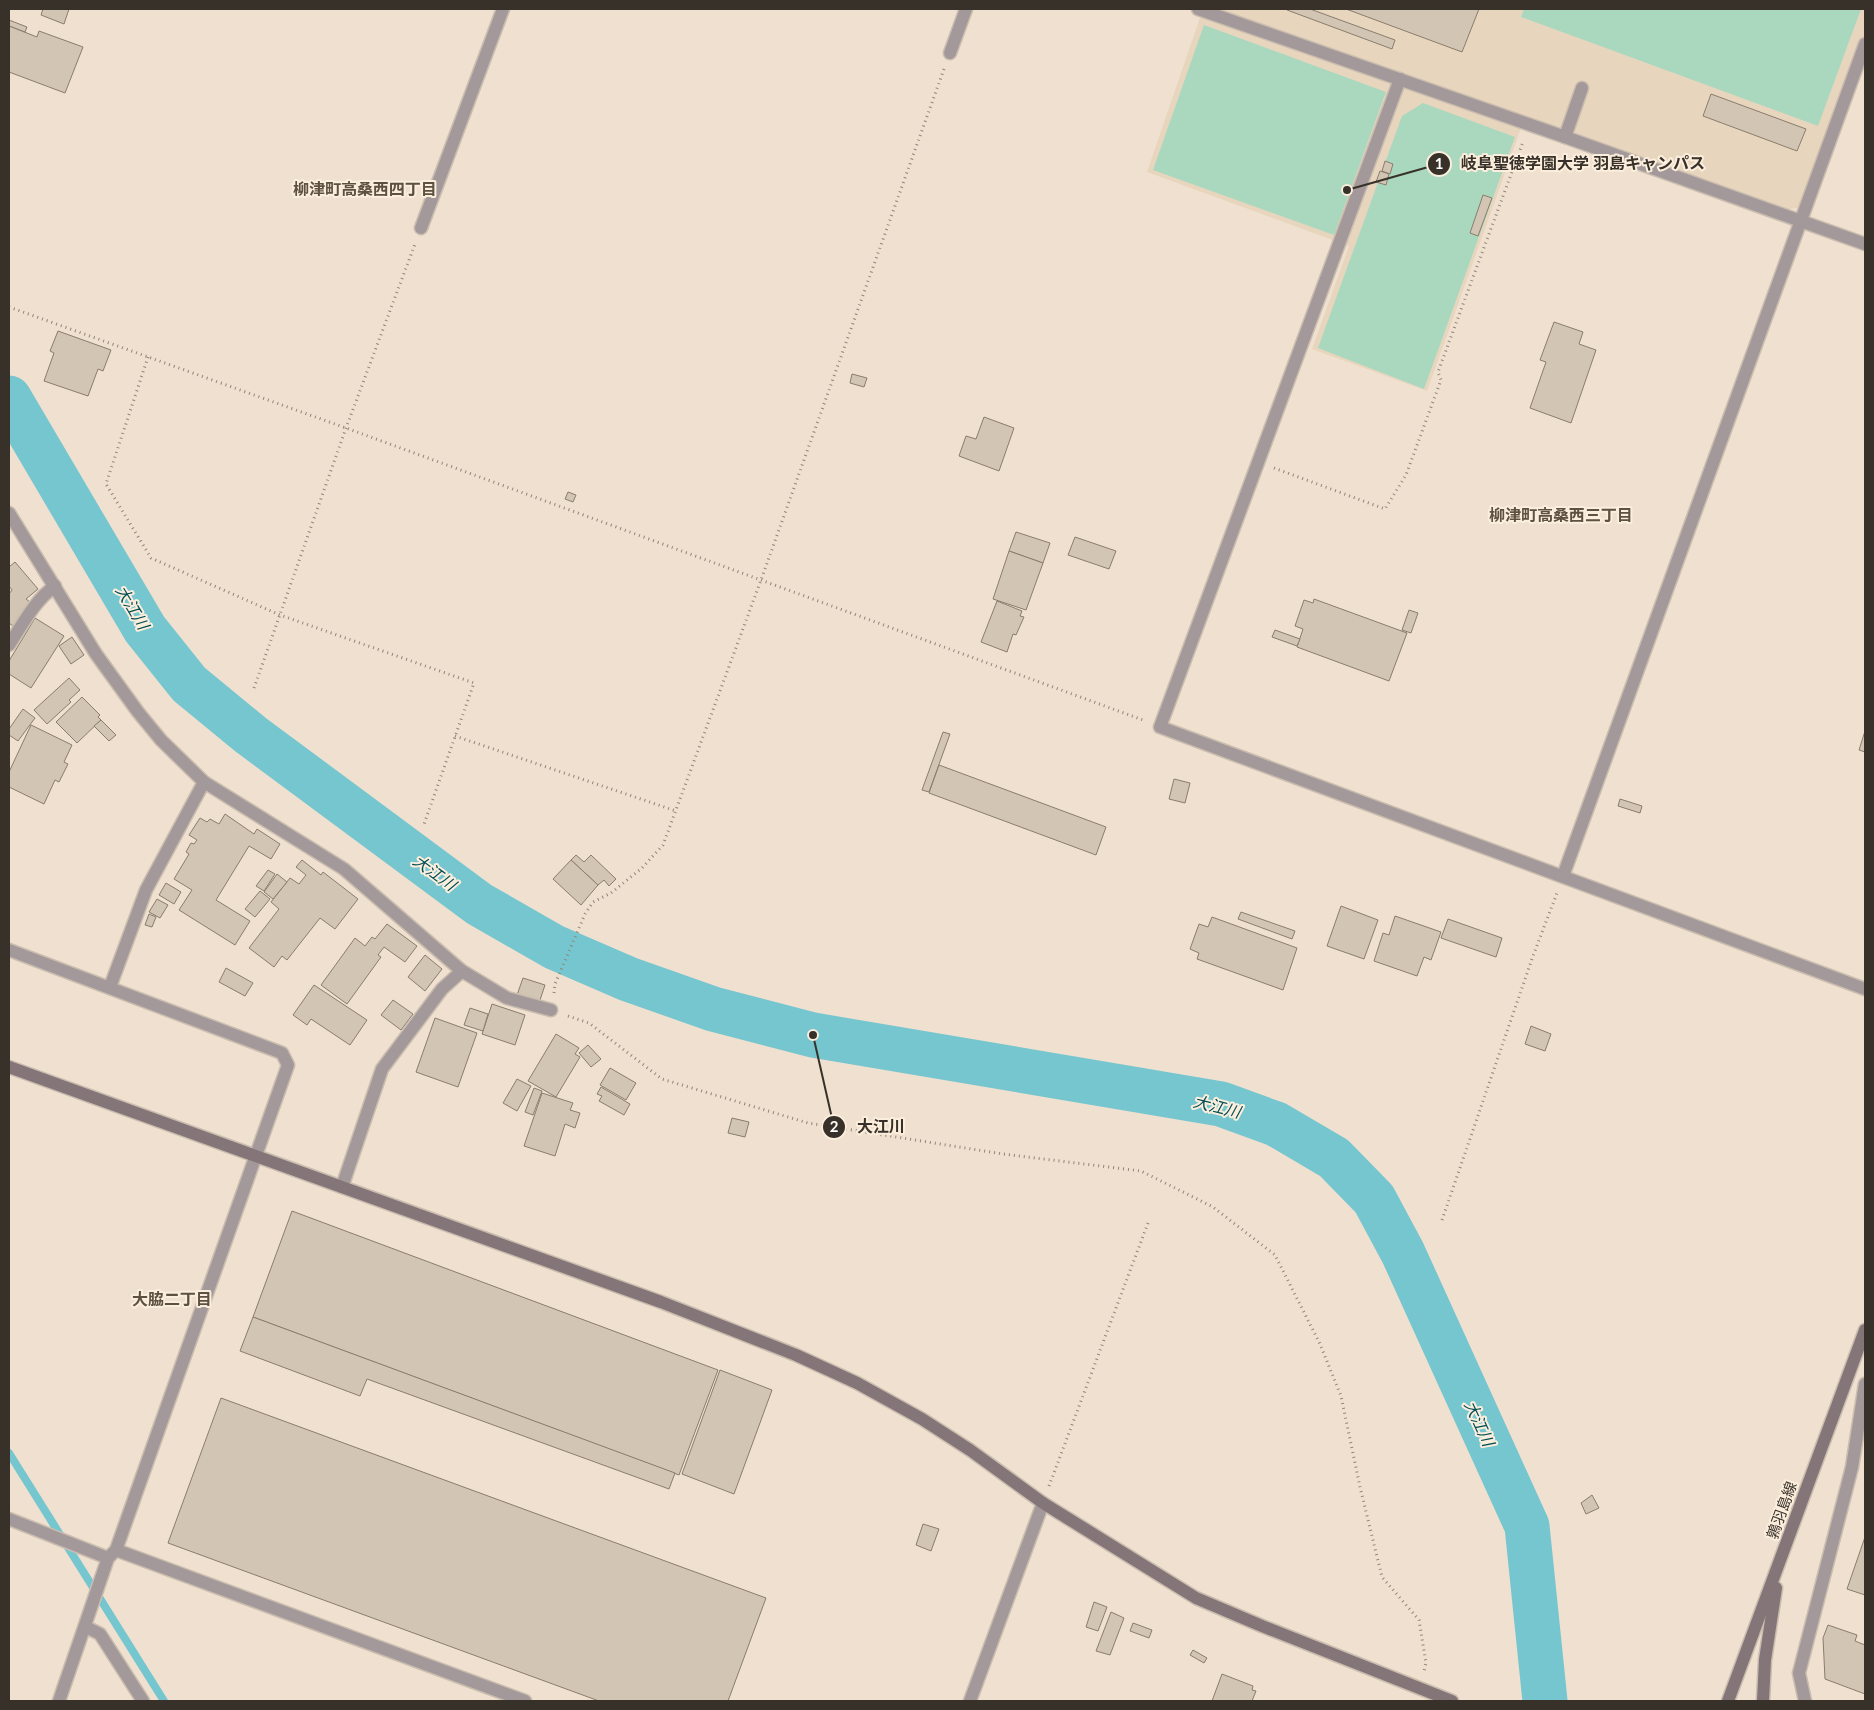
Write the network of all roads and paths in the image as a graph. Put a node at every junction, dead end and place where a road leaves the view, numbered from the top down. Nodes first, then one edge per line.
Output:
1 (503, 9) edge
2 (966, 9) edge
3 (1198, 9) edge
4 (1227, 14) edge
5 (1865, 44) edge
6 (950, 53) joint
7 (1400, 79) junction
8 (1582, 88) dead end
9 (1529, 125) junction
10 (1565, 137) junction
11 (1801, 222) junction
12 (421, 228) joint
13 (1865, 244) edge
14 (9, 307) edge
15 (148, 357) junction
16 (346, 428) junction
17 (1258, 463) junction
18 (9, 513) edge
19 (761, 580) junction
20 (55, 586) junction
21 (280, 614) junction
22 (9, 646) edge
23 (254, 688) dead end
24 (1160, 727) junction
25 (455, 736) junction
26 (204, 782) junction
27 (676, 811) junction
28 (423, 827) dead end
29 (1563, 876) junction
30 (9, 950) edge
31 (462, 971) junction
32 (555, 984) dead end
33 (110, 987) junction
34 (1865, 989) edge
35 (551, 1010) joint
36 (9, 1067) edge
37 (256, 1157) junction
38 (342, 1187) junction
39 (1442, 1220) dead end
40 (1148, 1223) dead end
41 (1865, 1330) edge
42 (1865, 1384) edge
43 (1043, 1503) junction
44 (9, 1519) edge
45 (112, 1554) junction
46 (1779, 1563) junction
47 (86, 1627) junction
48 (1418, 1688) junction
49 (1449, 1700) edge
50 (59, 1701) edge
51 (143, 1701) edge
52 (525, 1701) edge
53 (970, 1701) edge
54 (1728, 1701) edge
55 (1763, 1701) edge
56 (1805, 1701) edge

1 - 12 street
2 - 6 street
3 - 4 street
4 - 7 street
5 - 11 street
6 - 19 path
7 - 9 street
7 - 17 street
8 - 10 street
9 - 10 street
9 - 17 path
10 - 11 street
11 - 13 street
11 - 29 street
12 - 16 path
14 - 15 path
15 - 16 path
15 - 21 path
16 - 19 path
16 - 21 path
17 - 24 street
18 - 20 street
19 - 24 path
19 - 27 path
20 - 22 street
20 - 26 street
21 - 23 path
21 - 25 path
24 - 29 street
25 - 27 path
25 - 28 path
26 - 31 street
26 - 33 street
27 - 32 path
29 - 34 street
29 - 39 path
30 - 33 street
31 - 35 street
31 - 38 street
33 - 37 street
35 - 48 path
36 - 37 street
37 - 38 street
37 - 45 street
38 - 43 street
40 - 43 path
41 - 46 street, 鶉羽島線
42 - 56 street
43 - 48 street
43 - 53 street
44 - 45 street
45 - 47 street
45 - 52 street
46 - 54 street, 鶉羽島線
46 - 55 street
47 - 50 street
47 - 51 street
48 - 49 street

